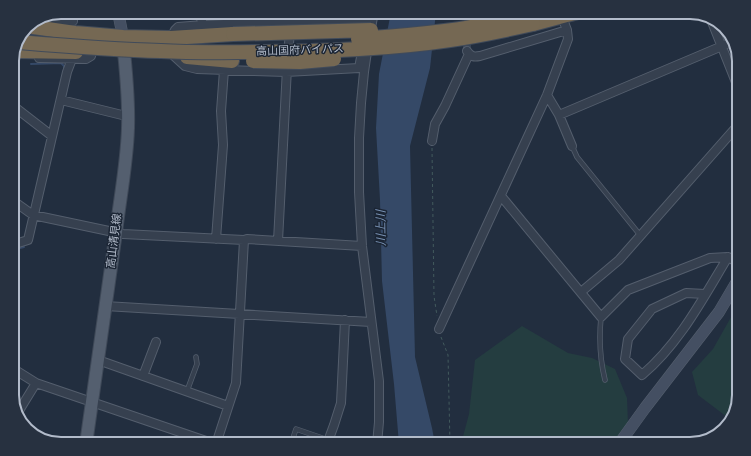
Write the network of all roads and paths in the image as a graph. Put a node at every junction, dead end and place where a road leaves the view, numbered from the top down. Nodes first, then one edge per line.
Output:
1 (72, 19) edge
2 (119, 19) edge
3 (201, 19) edge
4 (373, 19) edge
5 (515, 19) edge
6 (522, 19) edge
7 (530, 19) edge
8 (545, 19) edge
9 (569, 19) edge
10 (48, 21) edge
11 (292, 21) junction
12 (367, 21) joint
13 (564, 23) junction
14 (203, 25) junction
15 (38, 26) edge
16 (74, 27) junction
17 (714, 27) edge
18 (29, 34) edge
19 (123, 37) junction
20 (172, 38) junction
21 (451, 40) junction
22 (23, 42) edge
23 (729, 43) edge
24 (356, 44) junction
25 (722, 46) junction
26 (20, 51) edge
27 (92, 52) junction
28 (124, 53) junction
29 (19, 57) edge
30 (72, 59) junction
31 (228, 66) junction
32 (359, 68) junction
33 (286, 72) junction
34 (732, 72) edge
35 (547, 95) junction
36 (61, 100) junction
37 (361, 103) junction
38 (19, 110) edge
39 (122, 115) dead end
40 (559, 115) junction
41 (732, 132) edge
42 (50, 134) junction
43 (432, 141) joint
44 (572, 146) joint
45 (501, 196) junction
46 (19, 205) edge
47 (32, 215) junction
48 (116, 232) junction
49 (640, 235) junction
50 (216, 239) junction
51 (244, 240) junction
52 (278, 241) junction
53 (19, 242) edge
54 (362, 246) junction
55 (728, 257) junction
56 (732, 259) edge
57 (732, 291) edge
58 (581, 292) junction
59 (705, 294) junction
60 (106, 306) junction
61 (240, 314) junction
62 (602, 316) junction
63 (345, 320) junction
64 (371, 322) junction
65 (439, 329) junction
66 (156, 342) dead end
67 (196, 357) dead end
68 (98, 360) junction
69 (19, 372) edge
70 (144, 376) junction
71 (605, 380) dead end
72 (36, 382) junction
73 (187, 392) junction
74 (92, 401) junction
75 (228, 406) junction
76 (21, 408) edge
77 (87, 437) edge
78 (195, 437) edge
79 (217, 437) edge
80 (293, 437) edge
81 (315, 437) edge
82 (330, 437) edge
83 (378, 437) edge
84 (450, 437) edge
85 (624, 437) edge

1 - 16 street
2 - 19 street
3 - 14 street
4 - 37 street
5 - 20 highway, bridge
6 - 24 highway, 高山国府バイパス, bridge
7 - 21 highway, 高山国府バイパス, bridge
8 - 13 highway, 高山国府バイパス
9 - 13 highway, 高山国府バイパス
10 - 16 street
11 - 12 street
11 - 14 street
11 - 33 street
12 - 32 street
13 - 35 street
13 - 43 street
14 - 20 street
15 - 16 highway
16 - 19 highway
17 - 25 street
18 - 24 highway, 高山国府バイパス
19 - 20 highway
19 - 28 main road, 高山清見線
21 - 24 highway, 高山国府バイパス, bridge
21 - 31 highway, bridge
22 - 24 highway, 高山国府バイパス, bridge
23 - 25 street
25 - 34 street
25 - 40 street
26 - 27 highway
27 - 28 highway
27 - 30 street
28 - 31 highway
28 - 48 main road, 高山清見線
29 - 30 street
30 - 36 street
31 - 33 street
31 - 50 street
32 - 33 street
32 - 37 street
33 - 52 street
35 - 40 street
35 - 45 street
36 - 39 street
36 - 42 street
37 - 54 street
38 - 42 street
40 - 44 street
41 - 49 street
42 - 47 street
43 - 65 path
44 - 49 lane
45 - 58 street
45 - 65 street
46 - 47 street
47 - 48 street
47 - 53 street
48 - 50 street
48 - 60 main road, 高山清見線
49 - 58 street
50 - 51 street
51 - 52 street
51 - 61 street
52 - 54 street
54 - 64 street
55 - 56 street
55 - 59 street
55 - 62 street
57 - 85 street
58 - 62 street
59 - 59 street
60 - 61 street
60 - 68 main road, 高山清見線
61 - 63 street
61 - 75 street
62 - 71 lane
63 - 64 street
63 - 82 street
64 - 83 street
65 - 84 path
66 - 70 street
67 - 73 lane
68 - 70 street
68 - 74 main road, 高山清見線
69 - 72 street
70 - 73 street
72 - 74 street
72 - 76 street
73 - 75 street
74 - 77 main road, 高山清見線
74 - 78 street
75 - 79 street
80 - 81 lane

